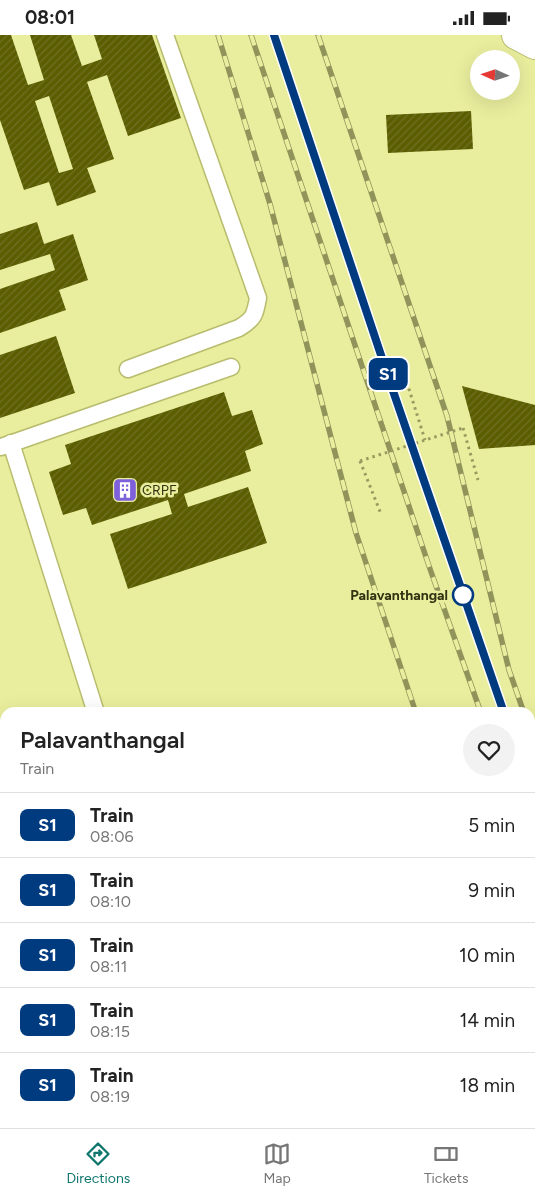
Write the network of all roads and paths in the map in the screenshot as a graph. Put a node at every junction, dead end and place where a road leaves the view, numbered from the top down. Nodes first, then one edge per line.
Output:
1 (164, 35) edge
2 (516, 35) edge
3 (535, 45) edge
4 (231, 367) dead end
5 (128, 369) dead end
6 (403, 370) dead end
7 (425, 440) junction
8 (5, 445) edge
9 (478, 480) dead end
10 (381, 515) dead end
11 (94, 707) edge

1 - 5 lane
2 - 3 street
4 - 8 lane
6 - 7 path
7 - 9 path, bridge
7 - 10 path, bridge
8 - 11 lane

